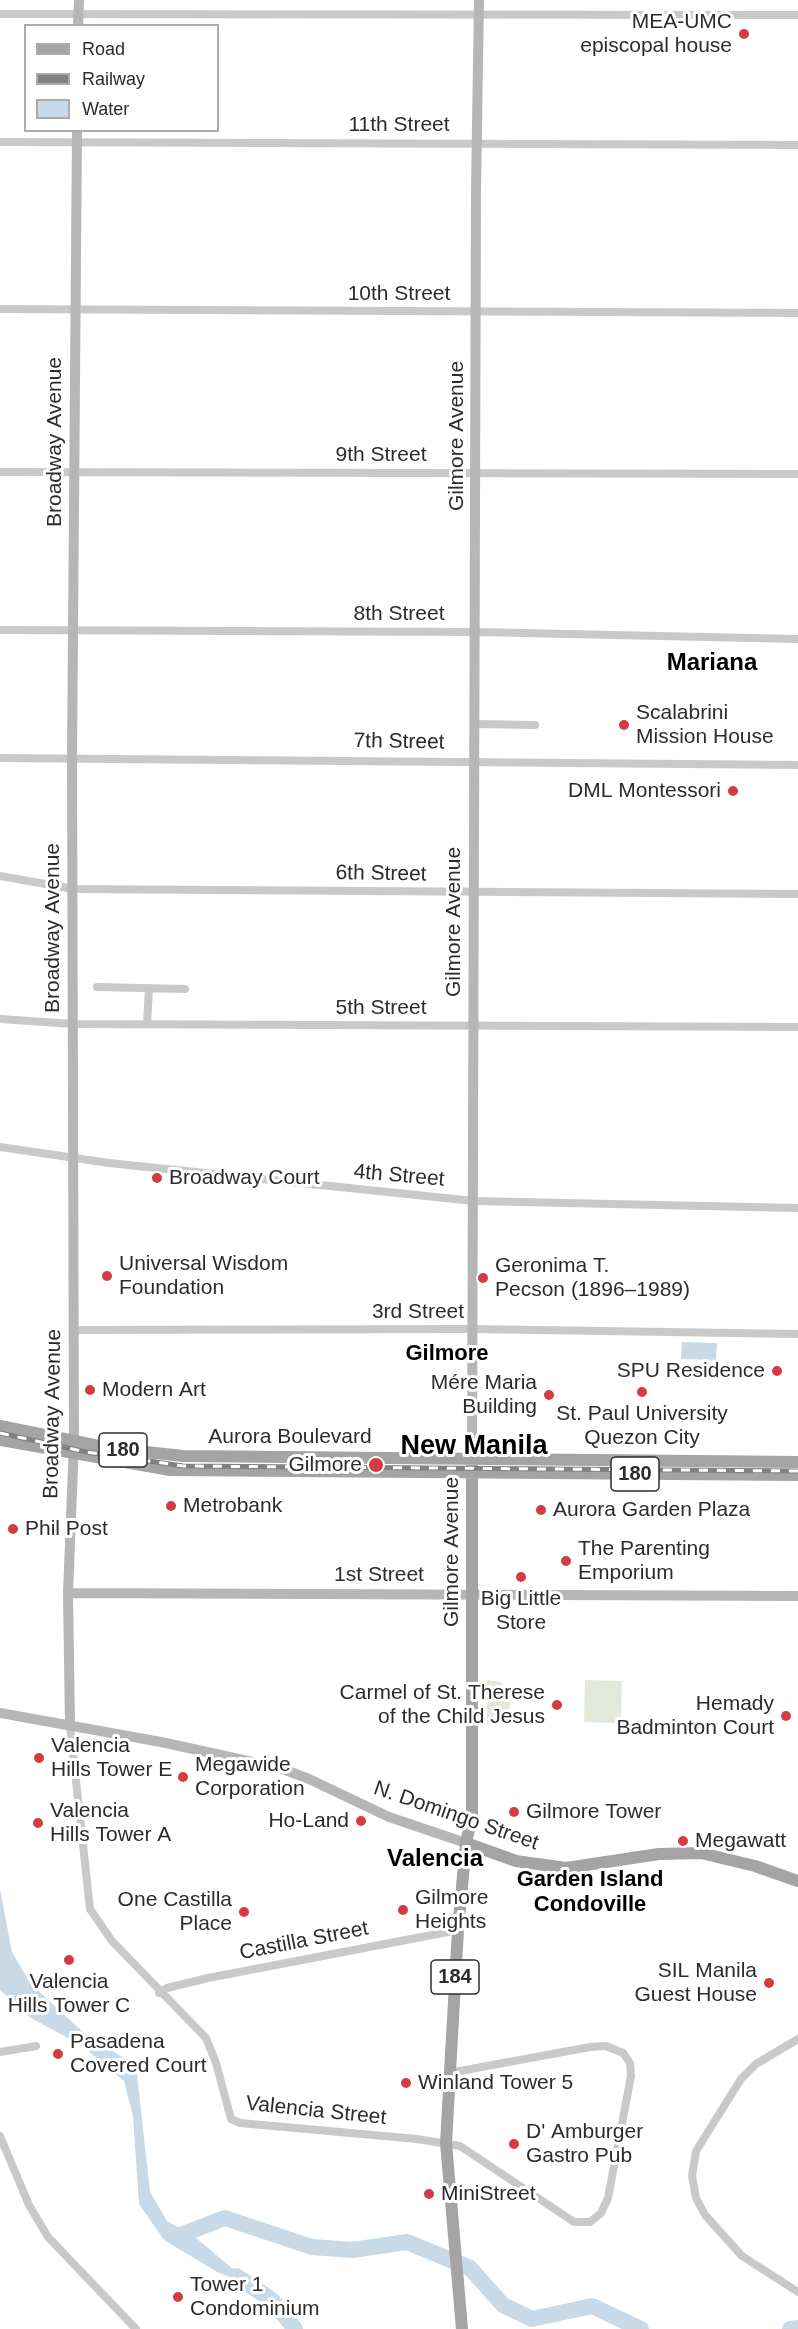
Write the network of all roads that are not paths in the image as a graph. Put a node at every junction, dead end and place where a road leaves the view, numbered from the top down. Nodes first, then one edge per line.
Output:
1 (78, 0) edge
2 (479, 0) edge
3 (479, 13) junction
4 (0, 14) edge
5 (798, 15) edge
6 (78, 20) edge
7 (77, 132) edge
8 (0, 142) edge
9 (77, 142) junction
10 (478, 143) junction
11 (798, 146) edge
12 (0, 309) edge
13 (76, 310) junction
14 (476, 312) junction
15 (798, 313) edge
16 (0, 472) edge
17 (75, 472) junction
18 (477, 473) junction
19 (798, 474) edge
20 (0, 630) edge
21 (73, 630) junction
22 (475, 632) junction
23 (798, 639) edge
24 (475, 724) junction
25 (535, 725) dead end
26 (72, 757) junction
27 (0, 758) edge
28 (476, 761) junction
29 (798, 765) edge
30 (0, 876) edge
31 (73, 889) junction
32 (473, 892) junction
33 (798, 894) edge
34 (97, 987) dead end
35 (149, 988) junction
36 (185, 989) dead end
37 (0, 1019) edge
38 (73, 1024) junction
39 (147, 1024) junction
40 (474, 1026) junction
41 (798, 1027) edge
42 (0, 1147) edge
43 (73, 1159) junction
44 (474, 1201) junction
45 (798, 1208) edge
46 (472, 1329) junction
47 (73, 1330) junction
48 (798, 1334) edge
49 (0, 1426) edge
50 (0, 1440) edge
51 (74, 1442) junction
52 (73, 1455) junction
53 (472, 1458) junction
54 (798, 1462) edge
55 (472, 1473) junction
56 (798, 1475) edge
57 (68, 1593) junction
58 (471, 1594) junction
59 (798, 1596) edge
60 (0, 1713) edge
61 (70, 1726) junction
62 (466, 1843) junction
63 (798, 1881) edge
64 (458, 1930) junction
65 (159, 1993) junction
66 (798, 2039) edge
67 (36, 2046) dead end
68 (0, 2052) edge
69 (449, 2073) junction
70 (0, 2136) edge
71 (446, 2143) junction
72 (798, 2292) edge
73 (136, 2329) edge
74 (462, 2329) edge

1 - 6 street
2 - 3 street, Gilmore Avenue
3 - 5 street
3 - 6 street
3 - 10 street, Gilmore Avenue
4 - 6 street
7 - 9 street, Broadway Avenue
8 - 9 street, 11th Street
9 - 10 street, 11th Street
9 - 13 street, Broadway Avenue
10 - 11 street, 11th Street
10 - 14 street, Gilmore Avenue
12 - 13 street, 10th Street
13 - 14 street, 10th Street
13 - 17 street, Broadway Avenue
14 - 15 street, 10th Street
14 - 18 street, Gilmore Avenue
16 - 17 street, 9th Street
17 - 18 street, 9th Street
17 - 21 street, Broadway Avenue
18 - 19 street, 9th Street
18 - 22 street, Gilmore Avenue
20 - 21 street, 8th Street
21 - 22 street, 8th Street
21 - 26 street, Broadway Avenue
22 - 23 street, 8th Street
22 - 24 street, Gilmore Avenue
24 - 25 street
24 - 28 street, Gilmore Avenue
26 - 27 street, 7th Street
26 - 28 street, 7th Street
26 - 31 street, Broadway Avenue
28 - 29 street, 7th Street
28 - 32 street, Gilmore Avenue
30 - 31 street, 6th Street
31 - 32 street, 6th Street
31 - 38 street, Broadway Avenue
32 - 33 street, 6th Street
32 - 40 street, Gilmore Avenue
34 - 35 street
35 - 36 street
35 - 39 street
37 - 38 street, 5th Street
38 - 39 street, 5th Street
38 - 43 street, Broadway Avenue
39 - 40 street, 5th Street
40 - 41 street, 5th Street
40 - 44 street, Gilmore Avenue
42 - 43 street, 4th Street
43 - 44 street, 4th Street
43 - 47 street, Broadway Avenue
44 - 45 street, 4th Street
44 - 46 street, Gilmore Avenue
46 - 47 street, 3rd Street
46 - 48 street, 3rd Street
46 - 53 street, Gilmore Avenue
47 - 51 street, Broadway Avenue
49 - 51 main road, Aurora Boulevard / 180
50 - 52 main road, Aurora Boulevard / 180
51 - 52 street, Broadway Avenue
51 - 53 main road, Aurora Boulevard / 180
52 - 55 main road, Aurora Boulevard / 180
52 - 57 street, Broadway Avenue
53 - 54 main road, Aurora Boulevard / 180
53 - 55 main road, Gilmore Avenue / 184
55 - 56 main road, Aurora Boulevard / 180
55 - 58 main road, Gilmore Avenue / 184
57 - 58 street, 1st Street
57 - 61 street, Broadway Avenue
58 - 59 street, 1st Street
58 - 62 main road, Gilmore Avenue / 184
60 - 61 street, N. Domingo Street
61 - 62 street, N. Domingo Street
61 - 65 street, Valencia Street
62 - 63 main road, N. Domingo Street
62 - 64 main road, 184
64 - 65 street, Castilla Street
64 - 69 main road, 184
65 - 71 street, Valencia Street
66 - 72 street
67 - 68 street
69 - 71 main road, 184
69 - 71 street
70 - 73 street
71 - 74 main road, 184

